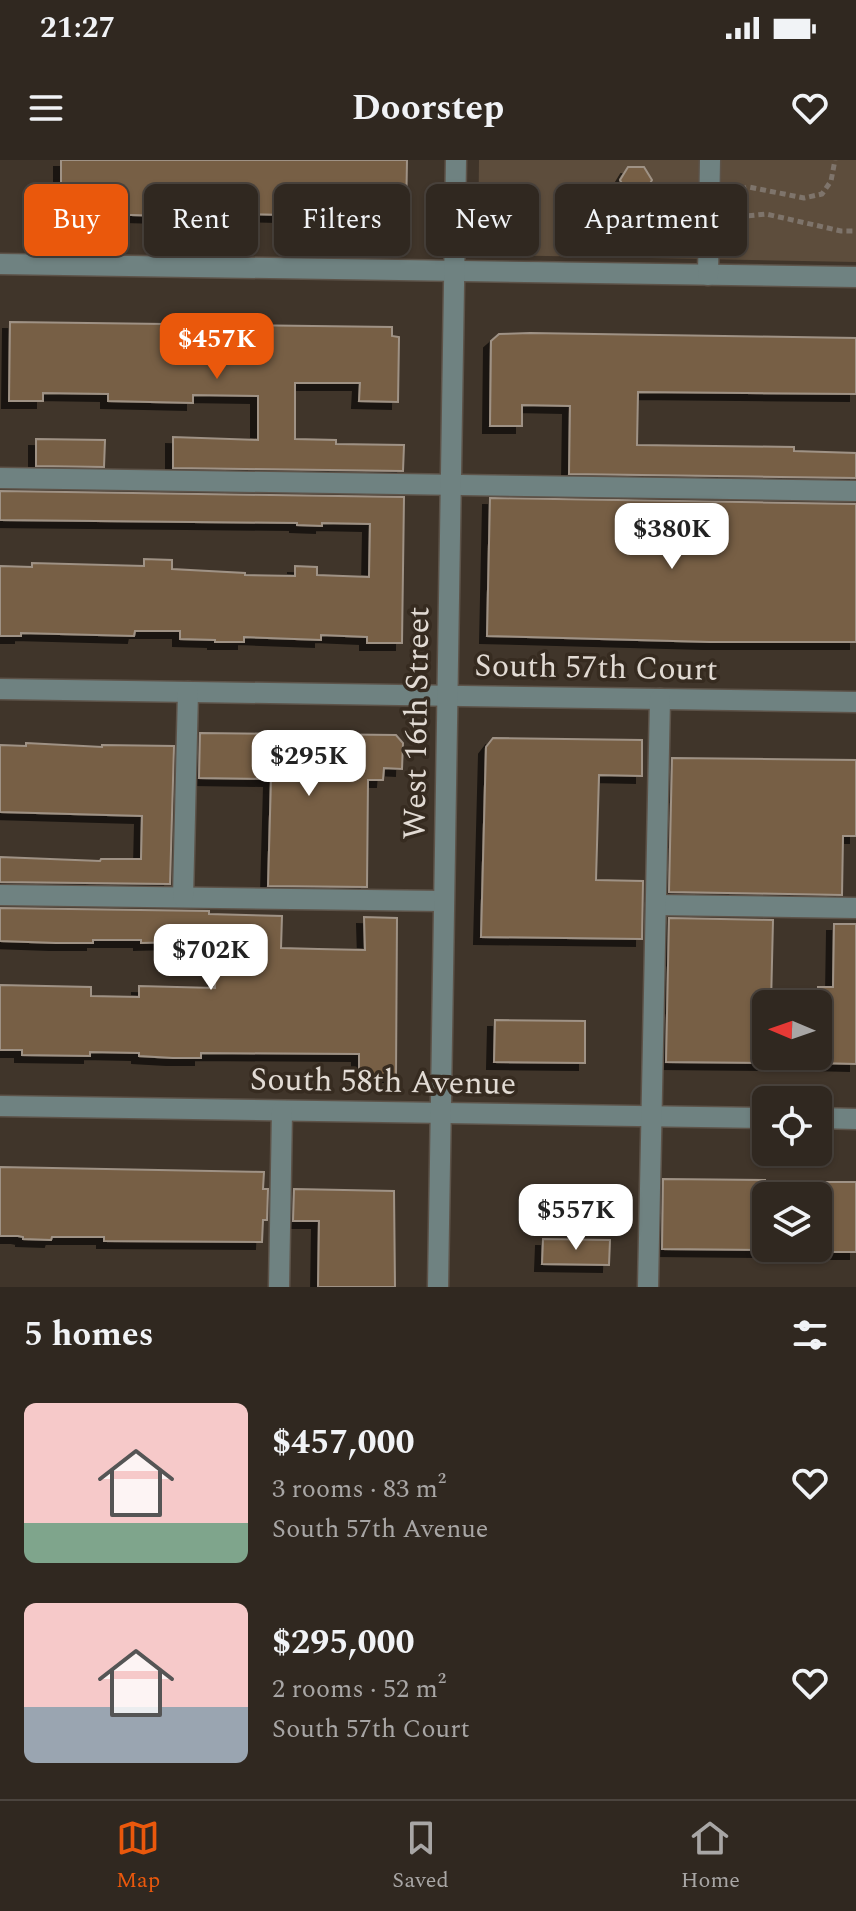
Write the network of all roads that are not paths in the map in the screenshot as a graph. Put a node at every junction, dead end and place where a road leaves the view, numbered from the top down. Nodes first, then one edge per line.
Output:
1 (456, 160) edge
2 (710, 160) edge
3 (0, 264) edge
4 (454, 271) junction
5 (708, 275) junction
6 (856, 277) edge
7 (0, 478) edge
8 (451, 485) junction
9 (856, 491) edge
10 (0, 689) edge
11 (188, 692) junction
12 (447, 696) junction
13 (660, 699) junction
14 (856, 702) edge
15 (0, 895) edge
16 (183, 897) junction
17 (443, 901) junction
18 (656, 905) junction
19 (856, 908) edge
20 (0, 1106) edge
21 (282, 1111) junction
22 (440, 1113) junction
23 (652, 1116) junction
24 (752, 1118) edge
25 (832, 1118) edge
26 (856, 1119) edge
27 (279, 1287) edge
28 (438, 1287) edge
29 (648, 1287) edge

1 - 4 street, West 16th Street
2 - 5 street
3 - 4 street
4 - 5 street
4 - 8 street, West 16th Street
5 - 6 street
7 - 8 street
8 - 9 street
8 - 12 street, West 16th Street
10 - 11 street, South 57th Court
11 - 12 street, South 57th Court
11 - 16 street
12 - 13 street, South 57th Court
12 - 17 street, West 16th Street
13 - 14 street, South 57th Court
13 - 18 street
15 - 16 street
16 - 17 street
17 - 22 street, West 16th Street
18 - 19 street
18 - 23 street
20 - 21 street, South 58th Avenue
21 - 22 street, South 58th Avenue
21 - 27 street
22 - 23 street, South 58th Avenue
22 - 28 street, West 16th Street
23 - 24 street, South 58th Avenue
23 - 29 street
25 - 26 street

